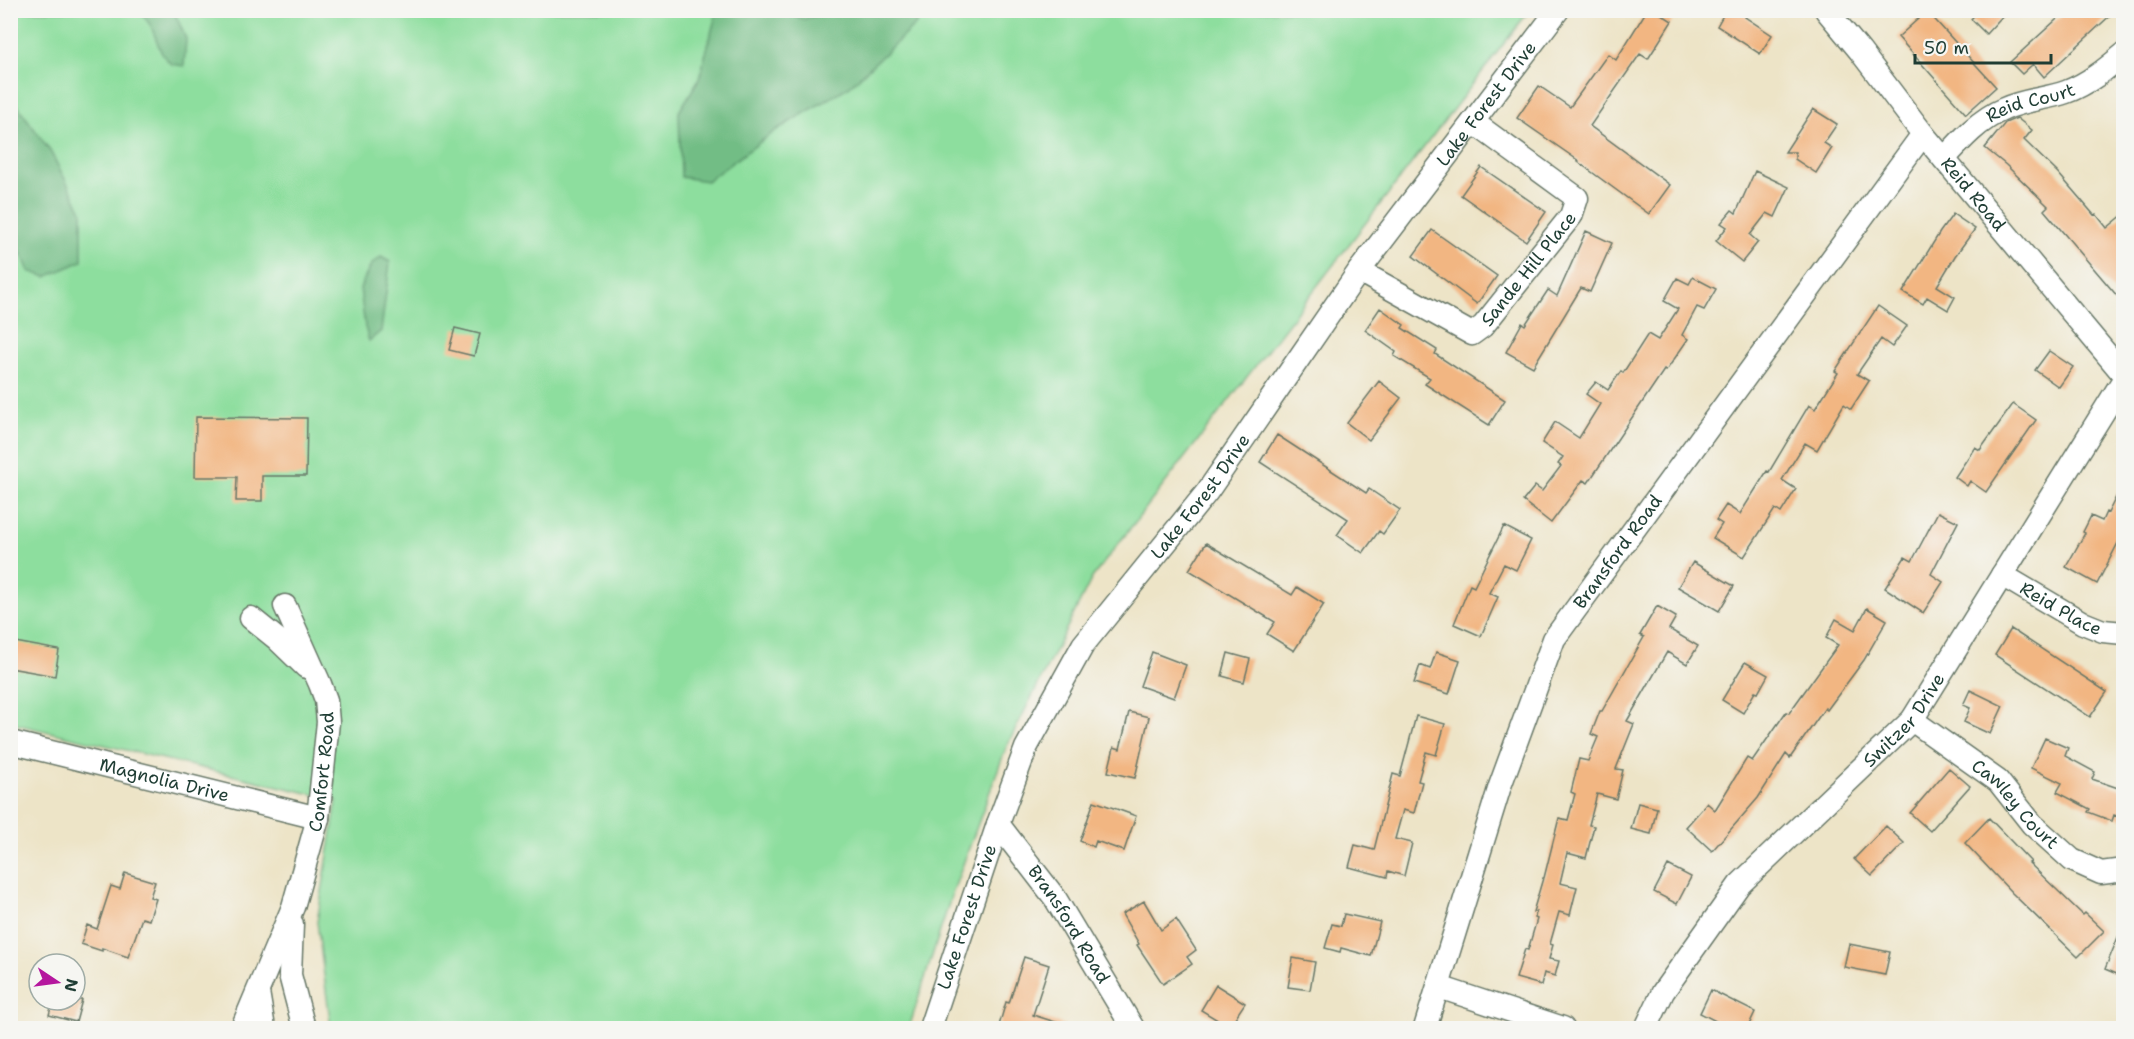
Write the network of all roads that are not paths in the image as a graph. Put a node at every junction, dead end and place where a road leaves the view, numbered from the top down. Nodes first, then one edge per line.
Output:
1 (1557, 10) edge
2 (1826, 10) edge
3 (2124, 54) edge
4 (1473, 122) junction
5 (1923, 134) junction
6 (1944, 159) junction
7 (1359, 272) junction
8 (2124, 377) edge
9 (2002, 575) junction
10 (285, 606) dead end
11 (250, 618) dead end
12 (2124, 633) edge
13 (320, 684) junction
14 (1912, 720) junction
15 (10, 742) edge
16 (318, 819) junction
17 (998, 824) junction
18 (2124, 870) edge
19 (293, 907) junction
20 (1440, 987) junction
21 (258, 992) junction
22 (242, 1029) edge
23 (264, 1029) edge
24 (304, 1029) edge
25 (930, 1029) edge
26 (1133, 1029) edge
27 (1425, 1029) edge
28 (1563, 1029) edge
29 (1646, 1029) edge

1 - 4 street, Lake Forest Drive
2 - 5 street, Reid Road
3 - 6 street, Reid Court
4 - 7 street, Lake Forest Drive
4 - 7 street, Sande Hill Place
5 - 6 street, Reid Road
5 - 20 street, Bransford Road
6 - 8 street, Reid Road
7 - 17 street, Lake Forest Drive
8 - 9 street, Switzer Drive
9 - 12 street, Reid Place
9 - 14 street, Switzer Drive
10 - 13 street, Comfort Road
11 - 13 street
13 - 16 street, Comfort Road
14 - 18 street, Cawley Court
14 - 29 street, Switzer Drive
15 - 16 street, Magnolia Drive
16 - 19 street, Comfort Road
17 - 25 street, Lake Forest Drive
17 - 26 street, Bransford Road
19 - 21 street, Comfort Road
19 - 24 street, Comfort Road
20 - 27 street, Bransford Road
20 - 28 street
21 - 22 street, Comfort Road
21 - 23 street

